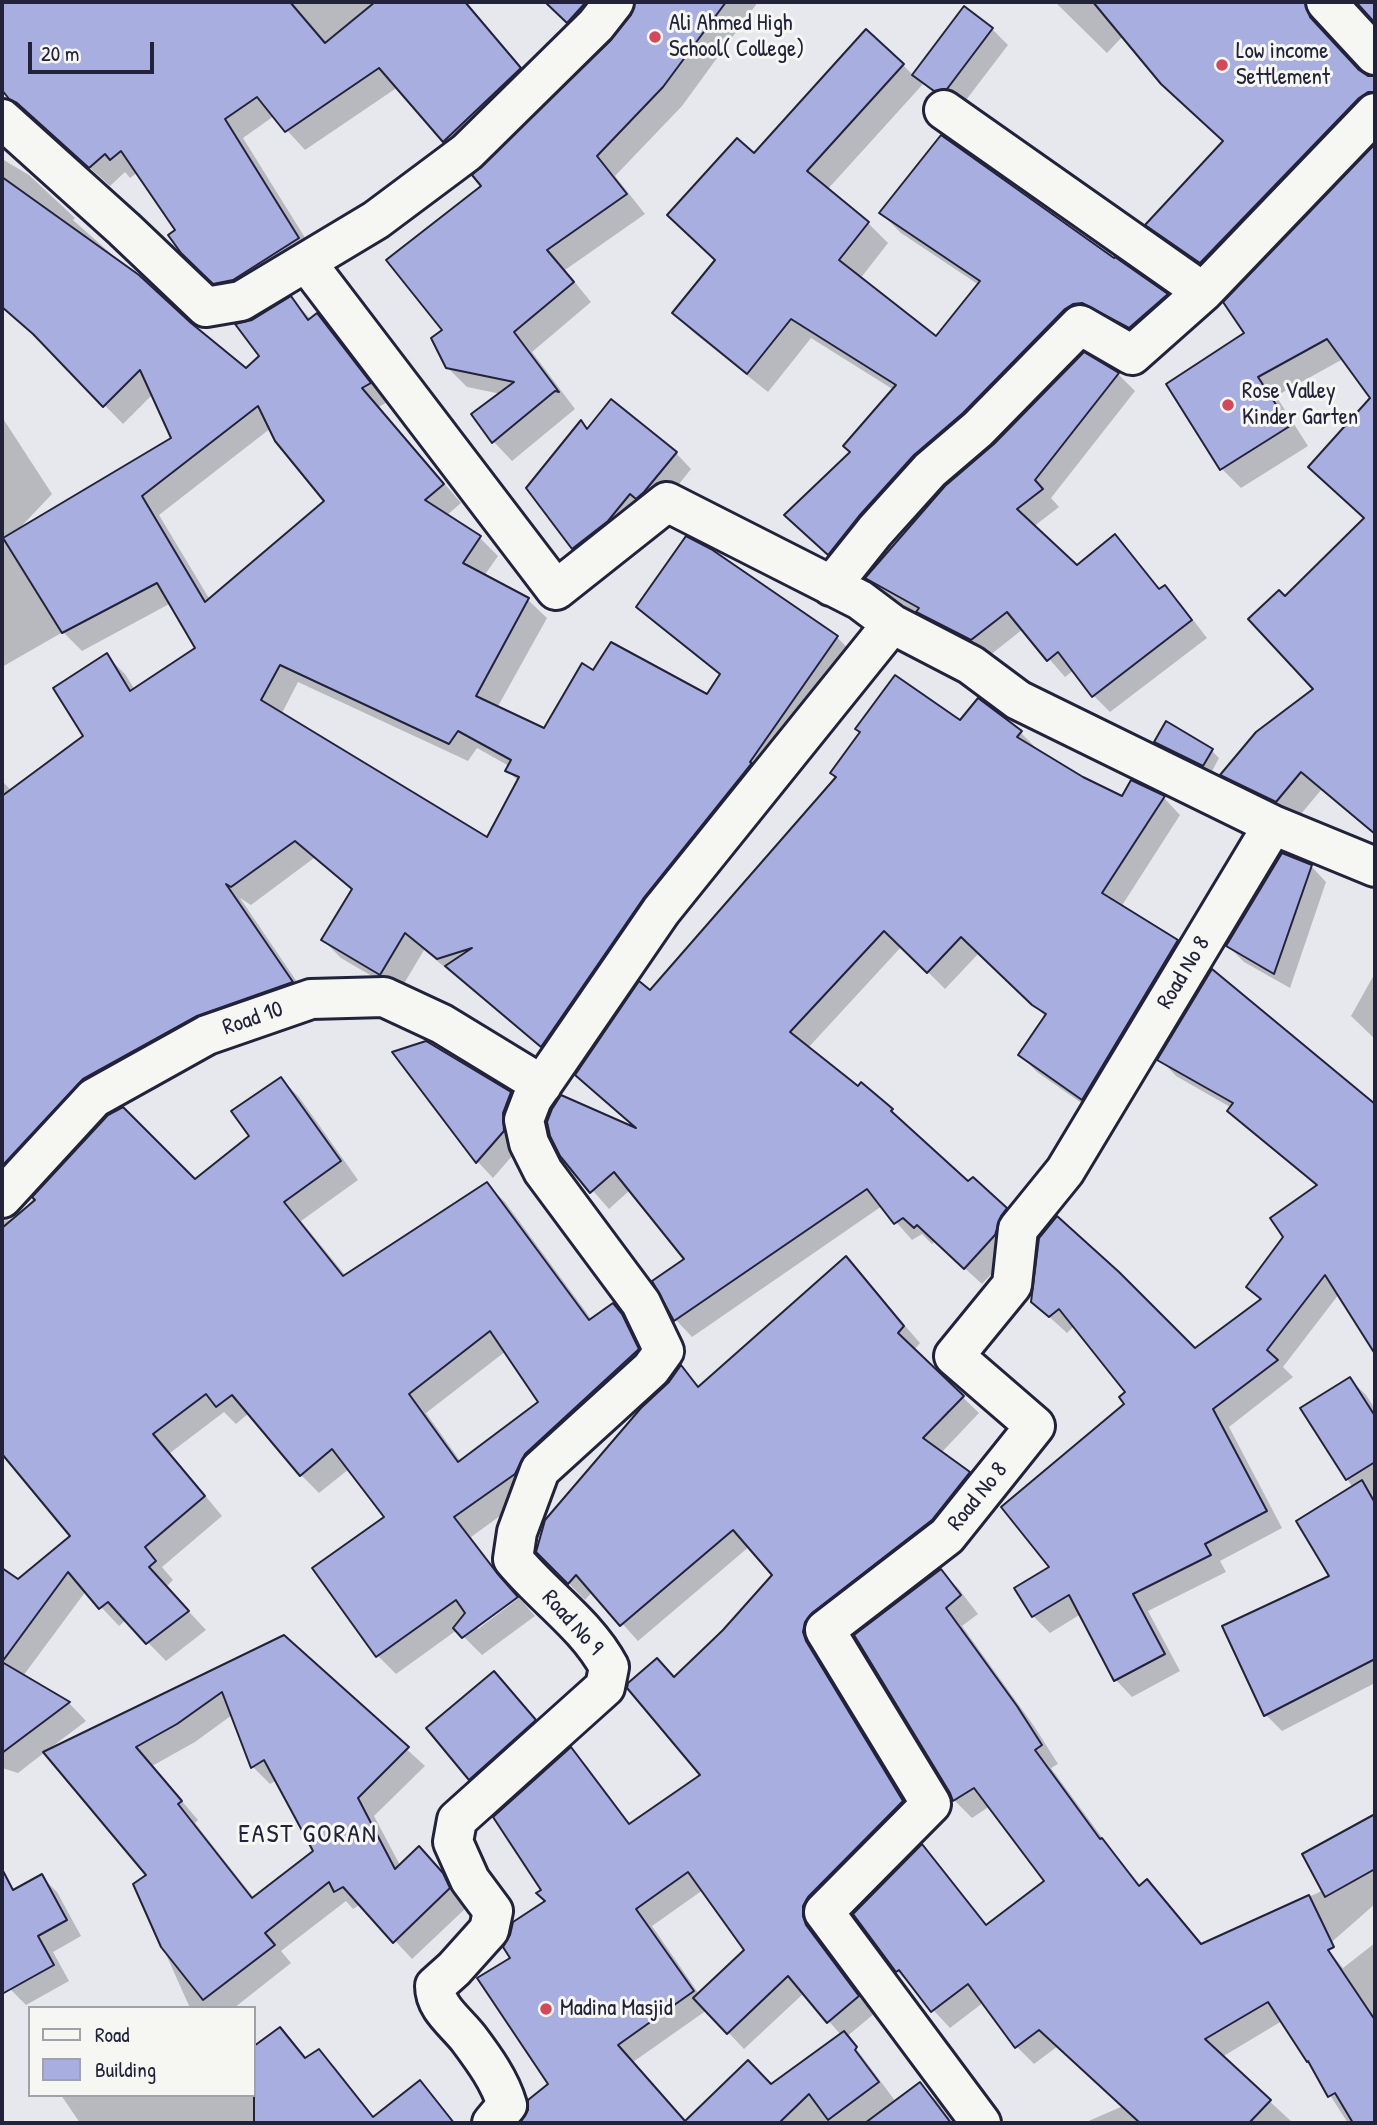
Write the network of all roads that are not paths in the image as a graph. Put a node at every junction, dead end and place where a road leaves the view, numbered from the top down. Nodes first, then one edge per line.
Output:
1 (614, 2) edge
2 (1326, 2) edge
3 (1375, 55) edge
4 (944, 110) dead end
5 (1375, 113) edge
6 (2, 119) edge
7 (306, 262) junction
8 (1203, 292) junction
9 (831, 586) junction
10 (892, 624) junction
11 (1273, 825) junction
12 (1375, 867) edge
13 (542, 1085) junction
14 (2, 1198) edge
15 (492, 2123) edge
16 (981, 2123) edge

1 - 7 street
2 - 3 street
4 - 8 street
5 - 8 street
6 - 7 street
7 - 9 street
8 - 9 street
9 - 10 street
10 - 11 street
10 - 13 street
11 - 12 street
11 - 16 street, Road No 8
13 - 14 street, Road 10
13 - 15 street, Road No 9

